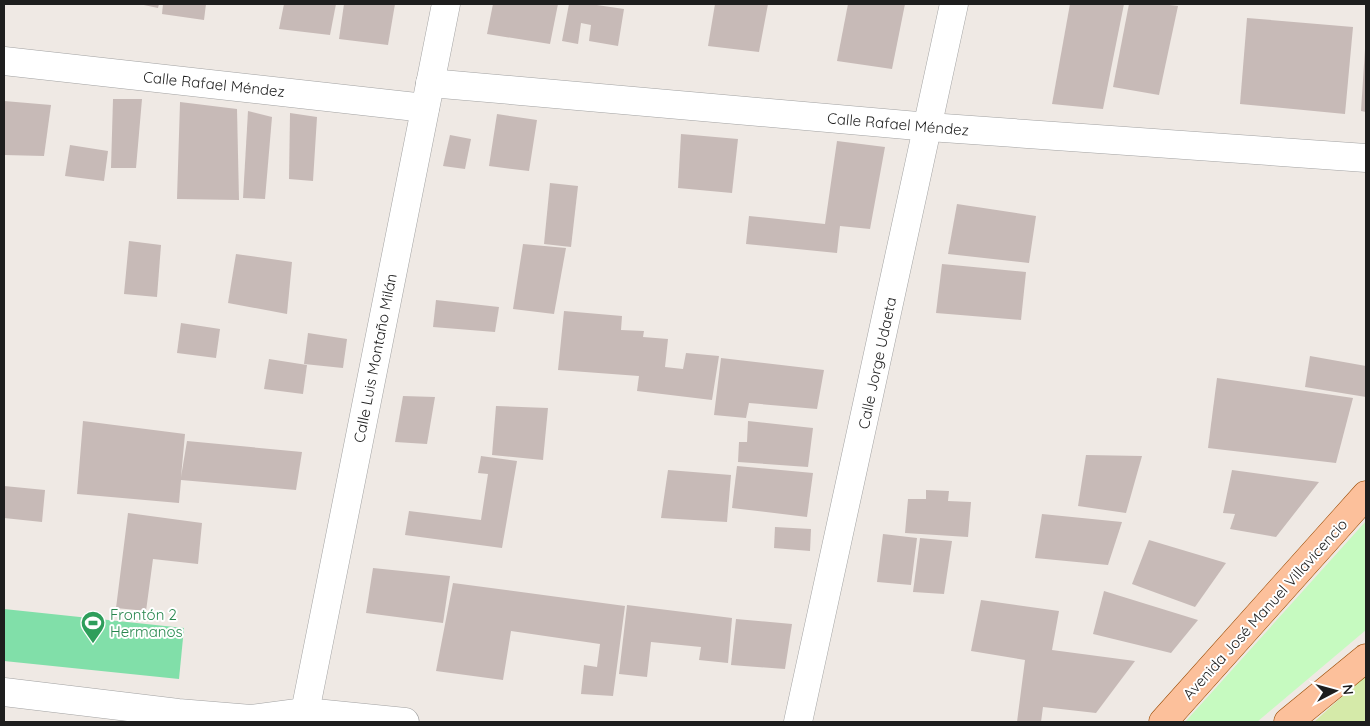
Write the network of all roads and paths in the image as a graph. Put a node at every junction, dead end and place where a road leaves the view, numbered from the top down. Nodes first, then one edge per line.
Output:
1 (446, 4) edge
2 (954, 4) edge
3 (4, 61) edge
4 (427, 95) junction
5 (929, 127) junction
6 (1366, 158) edge
7 (1366, 495) edge
8 (1366, 658) edge
9 (4, 692) edge
10 (305, 712) junction
11 (177, 718) edge
12 (405, 722) edge
13 (798, 722) edge
14 (1163, 722) edge
15 (1288, 722) edge

1 - 4 street, Calle Luis Montaño Milán
2 - 5 street, Calle Jorge Udaeta
3 - 4 street, Calle Rafael Méndez
4 - 5 street, Calle Rafael Méndez
4 - 10 street, Calle Luis Montaño Milán
5 - 6 street, Calle Rafael Méndez
5 - 13 street, Calle Jorge Udaeta
7 - 14 main road, Avenida José Manuel Villavicencio
8 - 15 main road
9 - 11 street
10 - 11 street
10 - 12 street

